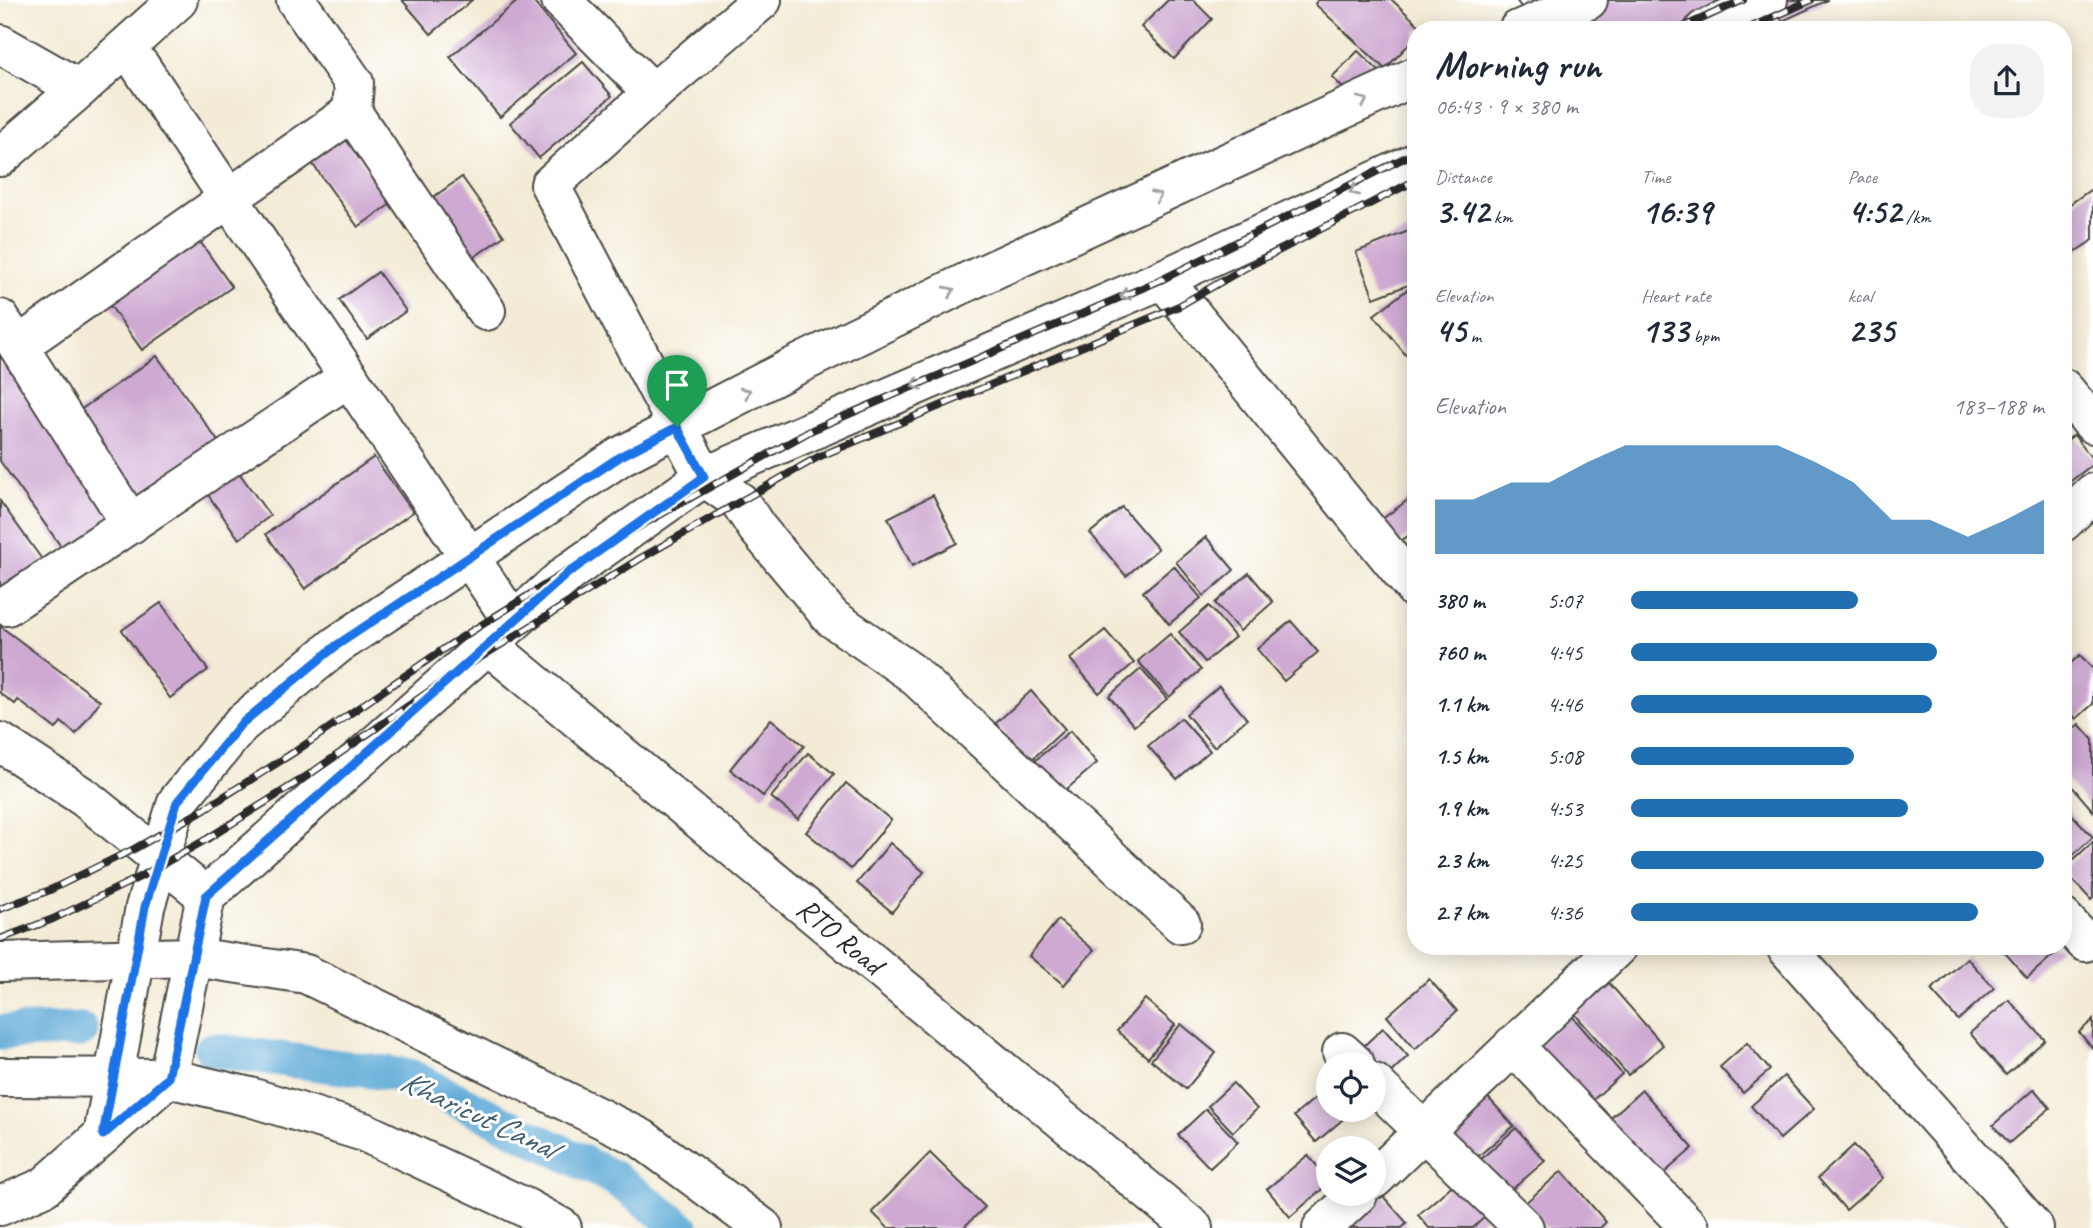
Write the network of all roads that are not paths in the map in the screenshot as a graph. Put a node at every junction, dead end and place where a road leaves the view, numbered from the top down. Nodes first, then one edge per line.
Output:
1 (178, 0) edge
2 (296, 0) edge
3 (561, 0) edge
4 (762, 0) edge
5 (1582, 1) edge
6 (1756, 10) edge
7 (1538, 21) edge
8 (1727, 21) edge
9 (0, 44) edge
10 (140, 66) dead end
11 (1407, 80) edge
12 (79, 89) junction
13 (653, 93) junction
14 (352, 112) junction
15 (0, 157) edge
16 (1407, 166) edge
17 (229, 198) junction
18 (1163, 279) junction
19 (486, 310) dead end
20 (9, 332) edge
21 (349, 377) junction
22 (2072, 399) edge
23 (2093, 424) edge
24 (677, 427) junction
25 (704, 477) junction
26 (2093, 493) edge
27 (2072, 513) edge
28 (131, 524) junction
29 (470, 556) junction
30 (1407, 579) edge
31 (8, 607) dead end
32 (500, 633) junction
33 (0, 742) edge
34 (160, 859) junction
35 (206, 896) junction
36 (1181, 924) dead end
37 (1609, 955) edge
38 (1793, 955) edge
39 (193, 957) junction
40 (136, 959) junction
41 (0, 962) edge
42 (1513, 1045) junction
43 (0, 1077) edge
44 (114, 1077) junction
45 (168, 1078) junction
46 (1386, 1095) edge
47 (1423, 1131) junction
48 (103, 1135) junction
49 (1386, 1167) edge
50 (0, 1206) edge
51 (1346, 1206) edge
52 (562, 1228) edge
53 (763, 1228) edge
54 (1193, 1228) edge
55 (1322, 1228) edge
56 (1524, 1228) edge
57 (1690, 1228) edge
58 (2034, 1228) edge

1 - 12 street
2 - 14 street
3 - 13 street
4 - 13 street
5 - 7 street
6 - 8 street
9 - 12 street
10 - 17 street, RTO Road
24 -> 11 street
12 - 15 street
13 - 24 street
14 - 17 street
14 - 19 street
16 -> 18 street
17 - 20 street
17 - 21 street, RTO Road
18 -> 25 street
18 - 30 street
20 - 28 street
21 - 28 street
21 - 29 street, RTO Road
22 - 23 street
24 - 25 street
24 - 29 street
25 - 32 street
25 - 36 street
26 - 27 street
28 - 31 street
29 - 32 street, RTO Road
29 - 34 street
32 - 35 street
32 - 54 street, RTO Road
33 - 34 street
34 - 35 street
34 - 40 street
35 - 39 street
37 - 42 street
38 - 58 street
39 - 40 street
39 - 45 street
39 - 53 street
40 - 41 street
40 - 44 street
42 - 47 street
42 - 57 street
43 - 44 street
44 - 45 street
44 - 48 street
45 - 48 street
45 - 52 street
46 - 47 street
47 - 49 street
47 - 56 street
48 - 50 street
51 - 55 street

